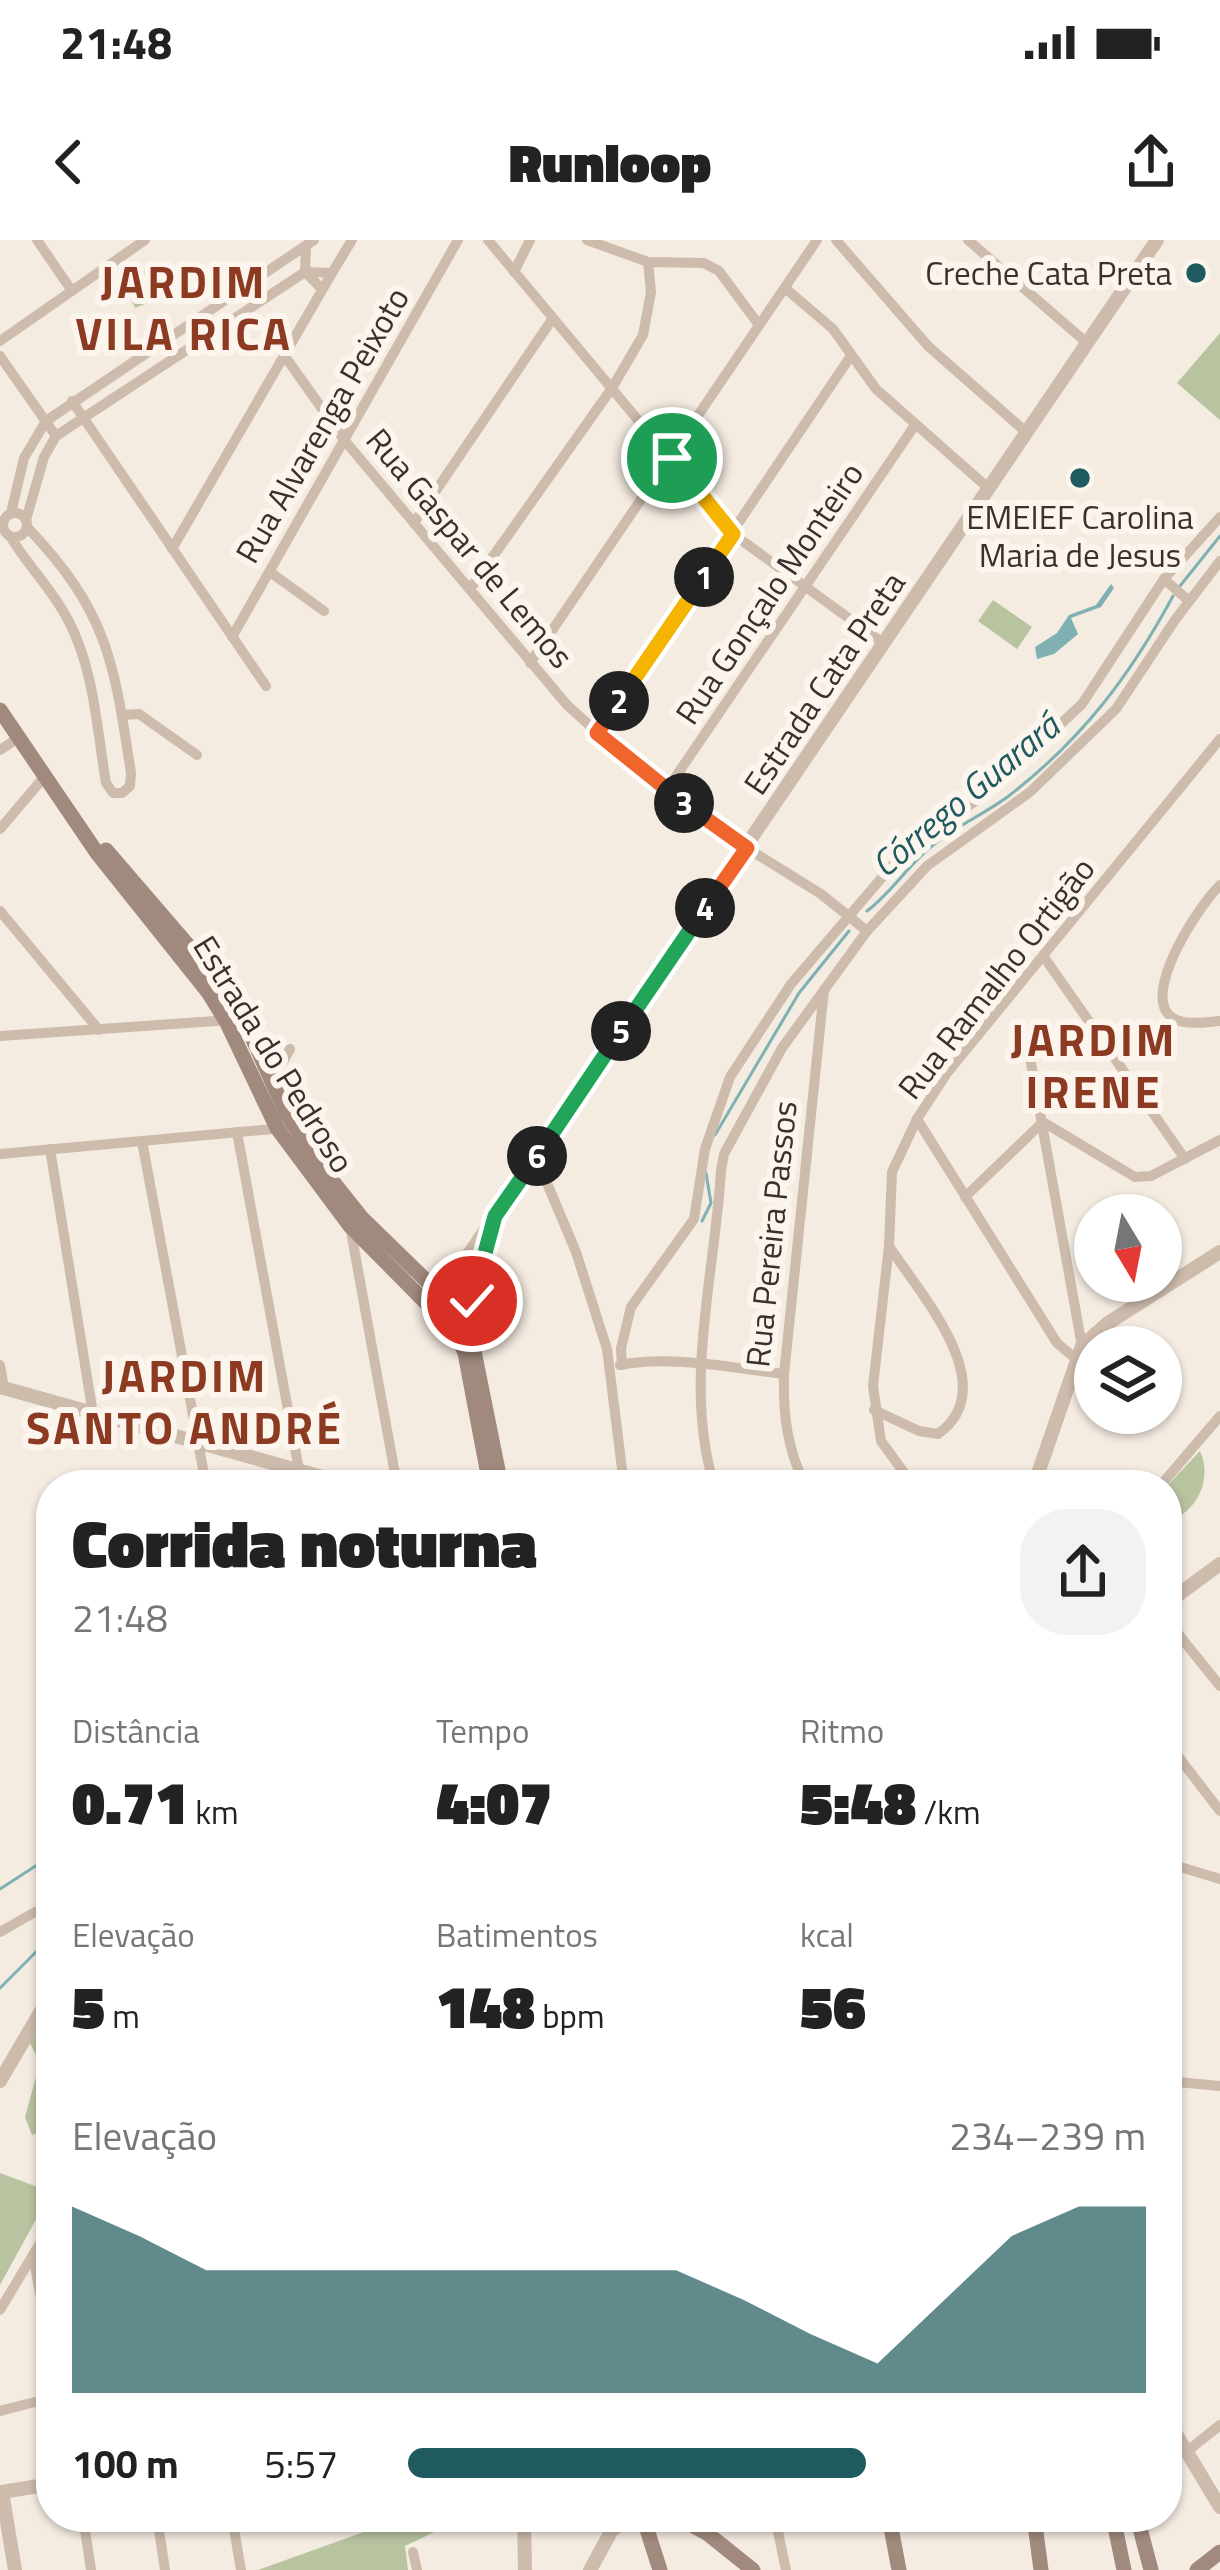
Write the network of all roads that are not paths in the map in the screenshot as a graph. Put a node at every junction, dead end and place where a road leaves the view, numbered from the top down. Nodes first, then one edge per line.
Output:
1 (37, 240) edge
2 (145, 240) edge
3 (458, 240) edge
4 (488, 240) edge
5 (530, 240) edge
6 (587, 240) edge
7 (817, 240) edge
8 (836, 240) edge
9 (968, 240) edge
10 (1157, 240) edge
11 (310, 243) edge
12 (345, 243) edge
13 (648, 262) junction
14 (305, 272) junction
15 (514, 272) junction
16 (332, 273) junction
17 (785, 288) junction
18 (72, 290) junction
19 (322, 290) junction
20 (553, 318) junction
21 (760, 325) junction
22 (0, 341) edge
23 (1088, 343) junction
24 (0, 356) edge
25 (284, 356) junction
26 (850, 357) junction
27 (612, 388) junction
28 (72, 401) junction
29 (82, 417) junction
30 (46, 422) junction
31 (915, 425) junction
32 (1026, 432) junction
33 (56, 436) junction
34 (345, 441) junction
35 (672, 458) junction
36 (987, 487) junction
37 (1220, 517) edge
38 (414, 523) junction
39 (27, 524) junction
40 (5, 525) edge
41 (733, 534) junction
42 (172, 549) junction
43 (1220, 561) edge
44 (270, 572) junction
45 (1163, 579) junction
46 (807, 586) junction
47 (470, 589) junction
48 (1189, 601) junction
49 (323, 611) dead end
50 (232, 637) junction
51 (884, 644) junction
52 (530, 663) junction
53 (266, 686) dead end
54 (0, 710) edge
55 (122, 715) junction
56 (597, 733) junction
57 (18, 738) junction
58 (1220, 739) edge
59 (0, 750) edge
60 (197, 755) dead end
61 (45, 776) junction
62 (666, 791) junction
63 (0, 829) edge
64 (747, 848) junction
65 (1220, 885) edge
66 (0, 911) edge
67 (847, 916) junction
68 (867, 931) junction
69 (1044, 957) junction
70 (825, 984) junction
71 (234, 1018) junction
72 (1220, 1021) edge
73 (800, 1022) junction
74 (819, 1028) junction
75 (99, 1030) junction
76 (0, 1036) edge
77 (290, 1049) dead end
78 (1031, 1063) dead end
79 (272, 1080) junction
80 (721, 1099) junction
81 (746, 1111) junction
82 (917, 1120) junction
83 (1043, 1122) junction
84 (285, 1127) junction
85 (237, 1132) junction
86 (1220, 1140) edge
87 (142, 1141) junction
88 (50, 1149) junction
89 (0, 1154) edge
90 (536, 1157) junction
91 (1185, 1159) junction
92 (965, 1197) junction
93 (495, 1216) junction
94 (354, 1220) junction
95 (378, 1244) junction
96 (889, 1246) junction
97 (1220, 1252) edge
98 (462, 1262) junction
99 (356, 1269) junction
100 (477, 1280) junction
101 (437, 1301) junction
102 (456, 1321) junction
103 (1075, 1326) edge
104 (1105, 1326) edge
105 (1074, 1350) edge
106 (0, 1365) edge
107 (701, 1365) junction
108 (616, 1366) junction
109 (1074, 1367) edge
110 (784, 1374) junction
111 (2, 1388) edge
112 (874, 1410) junction
113 (93, 1414) junction
114 (1220, 1416) edge
115 (199, 1442) junction
116 (204, 1470) edge
117 (298, 1470) joint
118 (394, 1470) edge
119 (487, 1470) edge
120 (498, 1470) edge
121 (623, 1470) edge
122 (710, 1470) edge
123 (799, 1470) edge
124 (901, 1470) edge
125 (1039, 1470) edge
126 (1173, 1470) edge
127 (1220, 1564) edge
128 (1182, 1592) edge
129 (1182, 1638) edge
130 (1220, 1687) edge
131 (1182, 1762) edge
132 (1220, 1811) edge
133 (1182, 1868) edge
134 (1220, 1879) edge
135 (36, 1912) edge
136 (0, 1932) edge
137 (36, 2019) edge
138 (0, 2080) edge
139 (1182, 2082) edge
140 (1220, 2086) edge
141 (36, 2250) edge
142 (33, 2255) junction
143 (36, 2271) edge
144 (0, 2310) edge
145 (36, 2402) edge
146 (0, 2411) edge
147 (1220, 2425) edge
148 (1182, 2448) edge
149 (1185, 2453) junction
150 (36, 2486) edge
151 (1, 2490) edge
152 (1220, 2507) edge
153 (4, 2522) edge
154 (85, 2532) edge
155 (159, 2532) edge
156 (235, 2532) edge
157 (524, 2532) edge
158 (611, 2532) edge
159 (644, 2532) edge
160 (704, 2532) edge
161 (779, 2532) edge
162 (892, 2532) edge
163 (1036, 2532) edge
164 (1116, 2532) edge
165 (413, 2552) dead end
166 (1220, 2552) edge
167 (1147, 2558) edge
168 (15, 2570) edge
169 (91, 2570) edge
170 (165, 2570) edge
171 (241, 2570) edge
172 (417, 2570) edge
173 (525, 2570) edge
174 (590, 2570) edge
175 (660, 2570) edge
176 (753, 2570) edge
177 (786, 2570) edge
178 (899, 2570) edge
179 (1041, 2570) edge
180 (1124, 2570) edge
181 (1164, 2570) edge
182 (1197, 2570) edge

1 - 18 street
2 - 18 street
3 - 34 street, Rua Alvarenga Peixoto
4 - 15 street
5 - 15 street
6 - 13 street
7 - 17 street
8 - 32 street
9 - 23 street
10 - 23 street, Estrada Cata Preta
11 - 14 street
11 - 28 street
12 - 16 street
13 - 21 street
13 - 27 street
14 - 16 street
14 - 19 street
14 - 29 street
15 - 20 street
16 - 19 street
17 - 21 street
17 - 26 street
18 - 22 street
19 - 25 street
20 - 27 street
20 - 38 street
21 - 35 street
23 - 32 street, Estrada Cata Preta
24 - 30 street
25 - 34 street, Rua Gaspar de Lemos
25 - 42 street
26 - 31 street
26 - 41 street
27 - 35 street
27 - 47 street
28 - 29 street
28 - 30 street
29 - 33 street
29 - 42 street
30 - 33 street
30 - 40 street
31 - 36 street
31 - 46 street, Rua Gonçalo Monteiro
32 - 36 street, Estrada Cata Preta
33 - 39 street
34 - 38 street, Rua Gaspar de Lemos
34 - 44 street, Rua Alvarenga Peixoto
35 - 41 street
35 - 52 street
36 - 51 street, Estrada Cata Preta
37 - 45 street
38 - 47 street, Rua Gaspar de Lemos
39 - 40 street
39 - 40 street
39 - 55 street
40 - 55 street
41 - 46 street
41 - 56 street
42 - 50 street
43 - 48 street
44 - 49 street
44 - 50 street, Rua Alvarenga Peixoto
45 - 48 street
45 - 67 street
46 - 51 street
46 - 62 street, Rua Gonçalo Monteiro
47 - 52 street, Rua Gaspar de Lemos
48 - 68 street
50 - 53 street
51 - 64 street, Estrada Cata Preta
52 - 56 street, Rua Gaspar de Lemos
54 - 57 main road, Estrada do Pedroso
55 - 60 street
56 - 62 street, Rua Gaspar de Lemos
57 - 59 street
57 - 61 main road, Estrada do Pedroso
58 - 69 street, Rua Ramalho Ortigão
61 - 63 street
61 - 71 main road, Estrada do Pedroso
62 - 64 street, Rua Gaspar de Lemos
64 - 67 street, Rua Gaspar de Lemos
64 - 90 street, Estrada Cata Preta
65 - 72 street
66 - 75 street
67 - 68 street, Rua Gaspar de Lemos
67 - 80 street
68 - 70 street
69 - 82 street, Rua Ramalho Ortigão
69 - 91 street
70 - 73 street
70 - 74 street, Rua Pereira Passos
71 - 75 street
71 - 79 main road, Estrada do Pedroso
71 - 84 main road, Estrada do Pedroso
73 - 74 street
73 - 81 street
74 - 110 street, Rua Pereira Passos
75 - 76 street
77 - 79 street
78 - 83 street
79 - 84 main road, Estrada do Pedroso
80 - 81 street
80 - 108 street
81 - 107 street
82 - 92 street
82 - 96 street, Rua Ramalho Ortigão
83 - 91 street
83 - 92 street
83 - 103 street
84 - 85 street
84 - 94 main road, Estrada do Pedroso
85 - 87 street
85 - 117 street
86 - 91 street
87 - 88 street
87 - 115 street
88 - 89 street
88 - 113 street
90 - 93 street, Estrada Cata Preta
90 - 108 street
92 - 105 street
93 - 98 street, Estrada Cata Preta
93 - 100 street, Estrada Cata Preta
94 - 95 main road, Estrada do Pedroso
94 - 99 street
95 - 99 street
95 - 101 main road, Estrada do Pedroso
96 - 112 street, Rua Ramalho Ortigão
96 - 112 street
97 - 104 street
98 - 100 street
98 - 101 street, Estrada Cata Preta
99 - 118 street
100 - 102 street, Estrada Cata Preta
101 - 102 main road, Estrada do Pedroso
102 - 119 main road, Estrada do Pedroso
102 - 120 main road, Estrada do Pedroso
106 - 111 street
107 - 108 street
107 - 110 street
107 - 122 street
108 - 121 street
109 - 125 street
110 - 123 street, Rua Pereira Passos
111 - 113 street
112 - 124 street, Rua Ramalho Ortigão
113 - 115 street
114 - 126 street
115 - 116 street
115 - 117 street
127 - 128 street
129 - 130 street
131 - 132 street
133 - 134 street
135 - 136 street
137 - 138 street
139 - 140 street
141 - 142 street
142 - 143 street
142 - 144 street
145 - 146 street
147 - 149 street
148 - 149 street
149 - 152 street
150 - 151 street
151 - 153 street
153 - 168 street
154 - 169 street
155 - 170 street
156 - 171 street
157 - 173 street
158 - 174 street
159 - 175 main road
160 - 176 main road
161 - 177 street
162 - 178 main road
163 - 179 main road
164 - 180 main road
165 - 172 street
166 - 182 main road
167 - 181 main road

